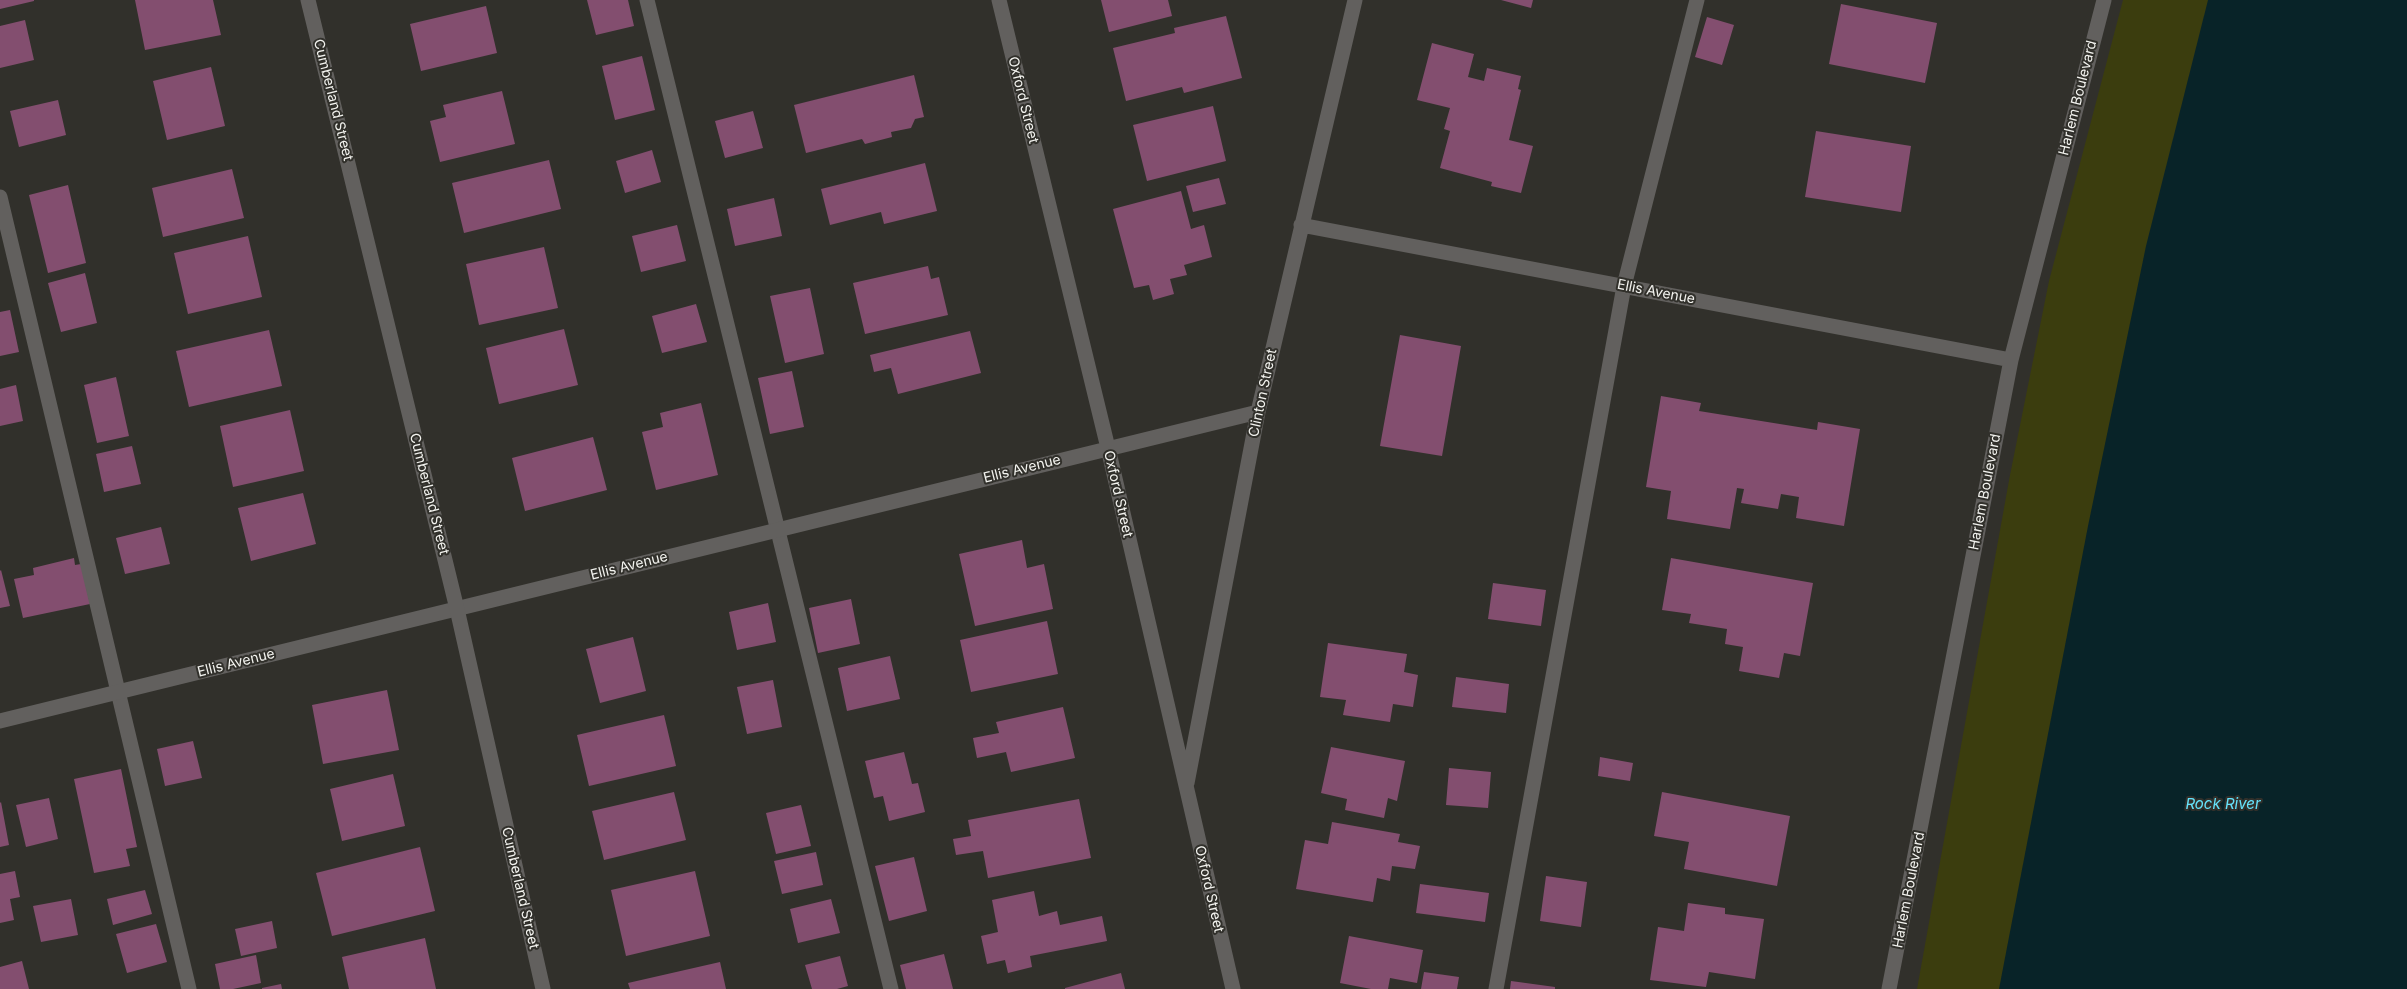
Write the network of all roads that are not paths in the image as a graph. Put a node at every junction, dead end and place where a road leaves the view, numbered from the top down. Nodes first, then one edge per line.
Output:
1 (308, 0) edge
2 (647, 0) edge
3 (999, 0) edge
4 (1355, 0) edge
5 (1697, 0) edge
6 (2104, 0) edge
7 (0, 197) edge
8 (1301, 225) junction
9 (1624, 286) junction
10 (2011, 360) junction
11 (1258, 412) junction
12 (1108, 448) junction
13 (778, 530) junction
14 (457, 609) junction
15 (118, 692) junction
16 (0, 721) edge
17 (1186, 790) junction
18 (190, 989) edge
19 (543, 989) edge
20 (891, 989) edge
21 (1233, 989) edge
22 (1496, 989) edge
23 (1890, 989) edge

1 - 14 street, Cumberland Street
2 - 13 street
3 - 12 street, Oxford Street
4 - 8 street, Clinton Street
5 - 9 street
6 - 10 street, Harlem Boulevard
7 - 15 street
8 - 9 street, Ellis Avenue
8 - 11 street, Clinton Street
9 - 10 street, Ellis Avenue
9 - 22 street
10 - 23 street, Harlem Boulevard
11 - 12 street, Ellis Avenue
11 - 17 street, Clinton Street
12 - 13 street, Ellis Avenue
12 - 17 street, Oxford Street
13 - 14 street, Ellis Avenue
13 - 20 street
14 - 15 street, Ellis Avenue
14 - 19 street, Cumberland Street
15 - 16 street, Ellis Avenue
15 - 18 street
17 - 21 street, Oxford Street

